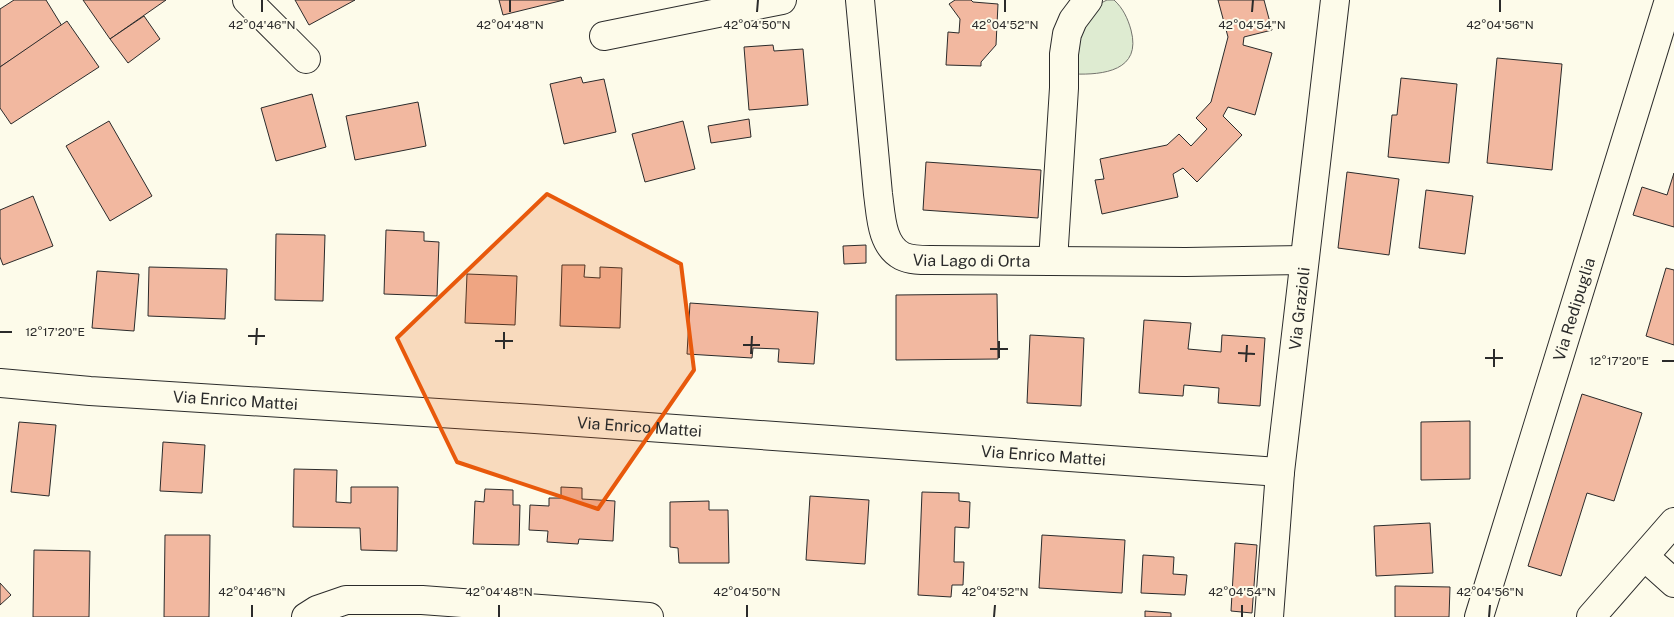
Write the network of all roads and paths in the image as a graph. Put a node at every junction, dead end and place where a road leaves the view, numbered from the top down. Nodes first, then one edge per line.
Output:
1 (247, 0) edge
2 (782, 0) edge
3 (860, 0) edge
4 (1088, 0) edge
5 (1335, 0) edge
6 (1669, 0) edge
7 (604, 36) dead end
8 (306, 59) dead end
9 (1304, 260) junction
10 (1053, 261) junction
11 (0, 383) edge
12 (1280, 472) junction
13 (1674, 522) edge
14 (1645, 557) junction
15 (1674, 582) edge
16 (306, 617) edge
17 (649, 617) edge
18 (1269, 617) edge
19 (1479, 617) edge
20 (1592, 617) edge

1 - 8 street
2 - 7 street
3 - 10 street, Via Lago di Orta
4 - 10 street
5 - 9 street, Via Grazioli
6 - 19 street, Via Redipuglia
9 - 10 street, Via Lago di Orta
9 - 12 street, Via Grazioli
11 - 12 street, Via Enrico Mattei
12 - 18 street, Via Grazioli
13 - 14 street
14 - 15 street
14 - 20 street
16 - 17 street

